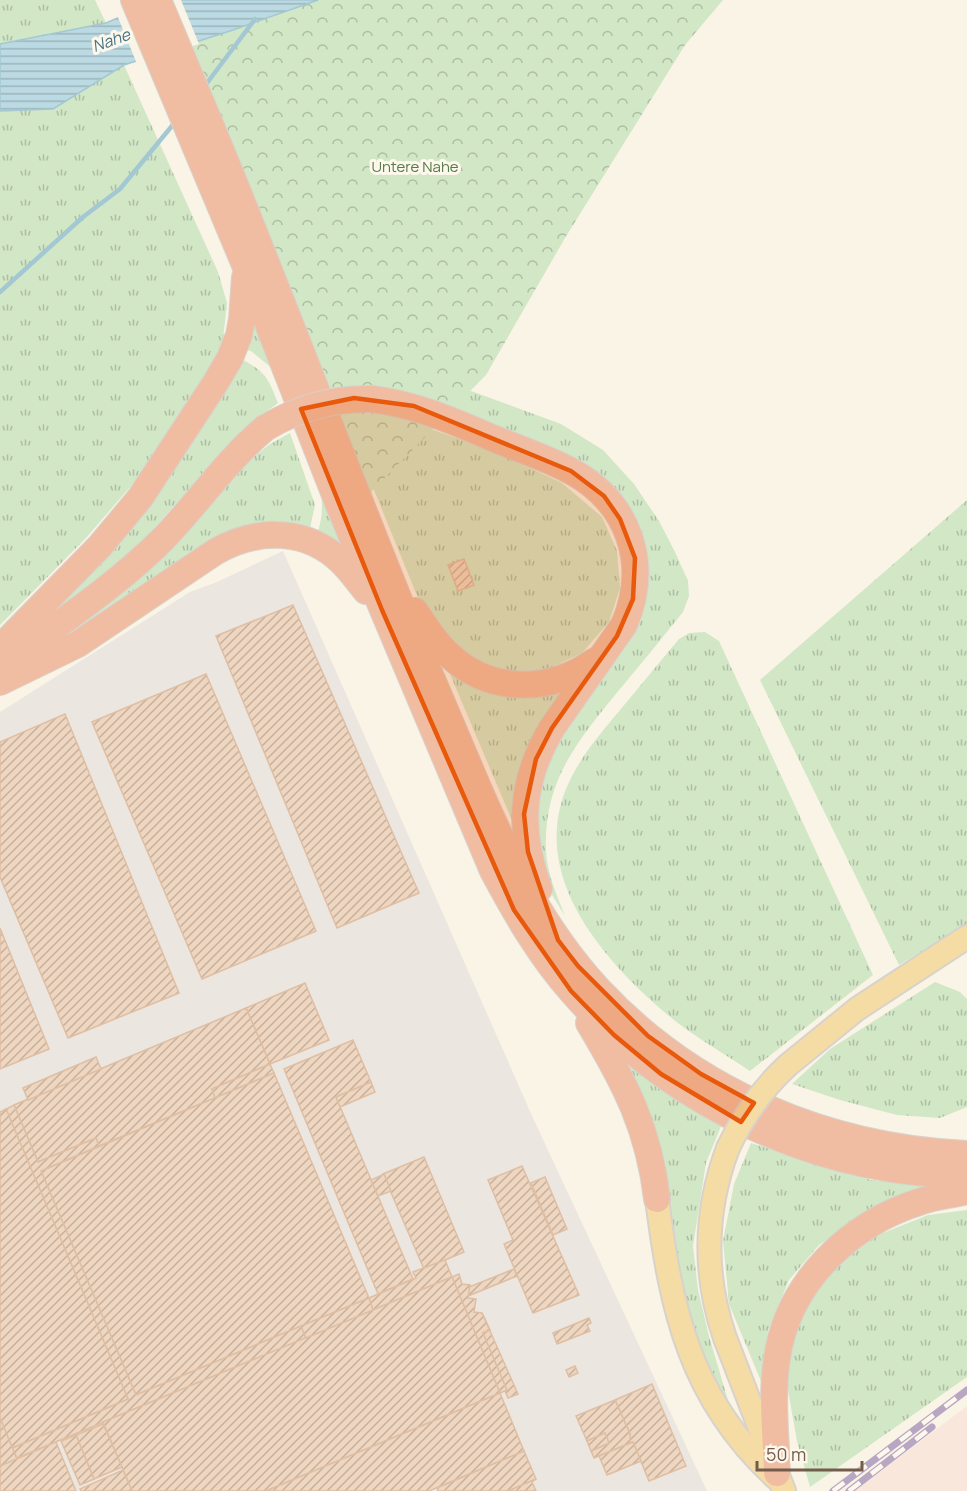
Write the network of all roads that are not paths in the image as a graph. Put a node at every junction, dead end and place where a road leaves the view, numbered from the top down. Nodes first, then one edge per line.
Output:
1 (134, 0) edge
2 (158, 0) edge
3 (231, 204) junction
4 (245, 265) junction
5 (388, 574) junction
6 (382, 610) junction
7 (617, 636) junction
8 (0, 648) edge
9 (0, 667) edge
10 (0, 682) edge
11 (967, 937) edge
12 (558, 940) junction
13 (967, 951) edge
14 (571, 991) junction
15 (821, 1038) junction
16 (967, 1154) edge
17 (967, 1175) edge
18 (967, 1191) edge
19 (657, 1199) joint
20 (780, 1482) edge

1 - 3 highway
2 - 3 highway
3 - 4 highway
3 - 5 highway
4 - 6 highway
4 - 8 highway
5 - 7 highway
5 - 12 highway
6 - 10 highway
6 - 14 highway
7 - 9 highway, bridge
7 - 12 highway
11 - 15 main road
12 - 16 highway
13 - 15 main road
14 - 17 highway
14 - 19 highway
15 - 20 main road, bridge
18 - 20 highway
19 - 20 main road

